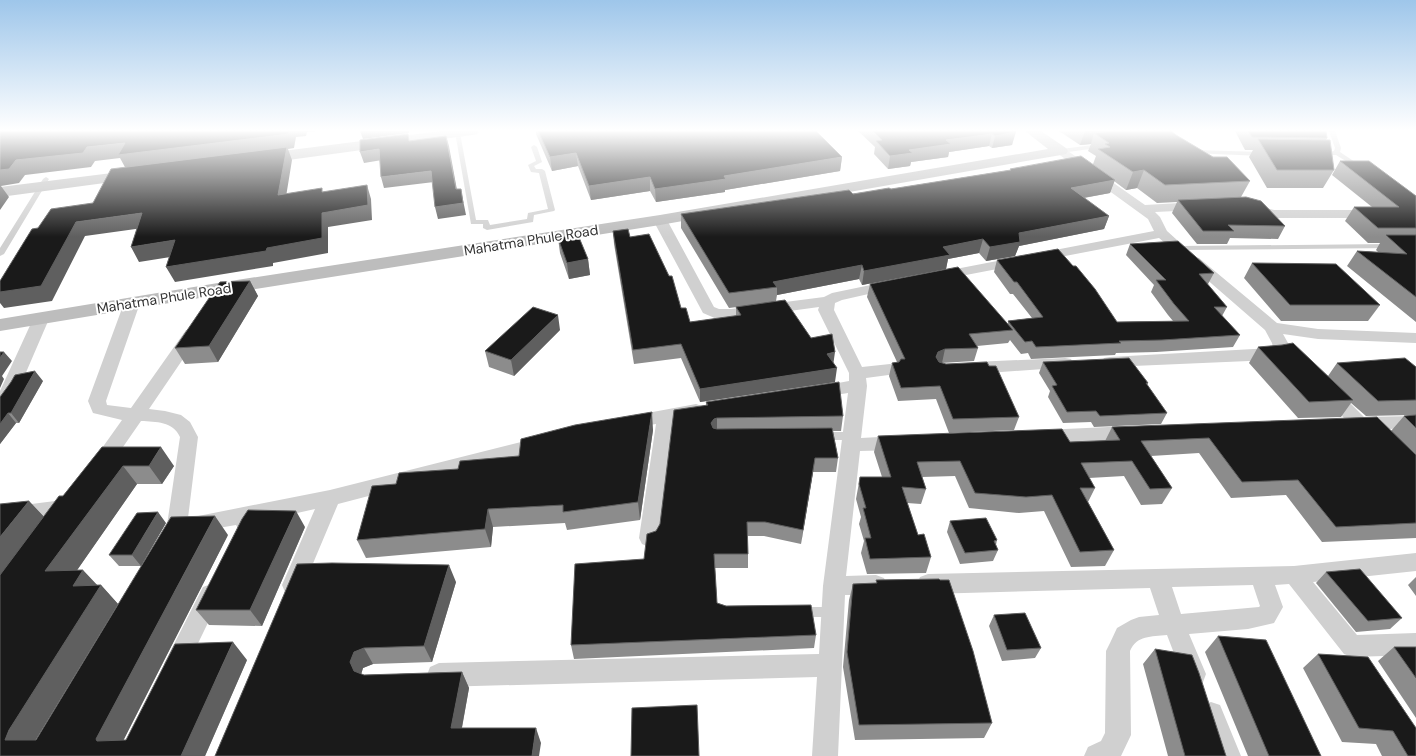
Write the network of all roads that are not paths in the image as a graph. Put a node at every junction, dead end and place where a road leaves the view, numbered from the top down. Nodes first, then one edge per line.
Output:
1 (463, 166) edge
2 (531, 166) edge
3 (972, 166) edge
4 (1083, 166) edge
5 (1357, 166) edge
6 (149, 170) edge
7 (1363, 170) edge
8 (43, 183) junction
9 (0, 184) edge
10 (0, 192) edge
11 (1241, 204) edge
12 (1211, 206) edge
13 (1144, 209) junction
14 (1361, 214) edge
15 (660, 220) junction
16 (1162, 233) junction
17 (1400, 246) edge
18 (1179, 248) junction
19 (0, 254) edge
20 (929, 278) edge
21 (906, 282) edge
22 (224, 288) junction
23 (828, 301) junction
24 (132, 303) junction
25 (41, 319) junction
26 (0, 326) edge
27 (1272, 327) junction
28 (1416, 338) edge
29 (1281, 346) junction
30 (1298, 362) edge
31 (957, 369) edge
32 (890, 370) dead end
33 (857, 379) junction
34 (1319, 382) edge
35 (804, 394) edge
36 (0, 403) edge
37 (712, 408) edge
38 (137, 414) junction
39 (666, 415) junction
40 (1416, 422) edge
41 (1365, 424) junction
42 (616, 425) edge
43 (1336, 425) edge
44 (1145, 433) edge
45 (812, 436) edge
46 (1026, 438) edge
47 (1385, 439) edge
48 (557, 440) edge
49 (852, 440) junction
50 (915, 442) edge
51 (92, 476) edge
52 (330, 498) junction
53 (250, 514) junction
54 (0, 516) edge
55 (55, 526) edge
56 (177, 527) junction
57 (648, 538) edge
58 (236, 543) edge
59 (161, 554) edge
60 (1416, 562) edge
61 (1260, 575) junction
62 (1294, 575) junction
63 (219, 578) edge
64 (1158, 578) junction
65 (834, 586) junction
66 (284, 606) edge
67 (792, 612) edge
68 (832, 612) junction
69 (1174, 625) junction
70 (1349, 643) junction
71 (1416, 644) edge
72 (829, 665) junction
73 (1366, 668) edge
74 (420, 676) edge
75 (166, 685) edge
76 (825, 756) edge
77 (1097, 756) edge
78 (1228, 756) edge

1 - 2 lane
3 - 15 street, Mahatma Phule Road
4 - 13 street
5 - 7 lane
6 - 8 street
8 - 9 street
8 - 10 street
8 - 19 lane
11 - 14 street
12 - 13 street
13 - 16 street
15 - 22 street, Mahatma Phule Road
15 - 23 street
16 - 18 street
16 - 20 street
17 - 18 lane
18 - 27 street
21 - 23 street
22 - 24 street, Mahatma Phule Road
22 - 38 street
23 - 33 street
24 - 25 street, Mahatma Phule Road
24 - 38 street
25 - 26 street, Mahatma Phule Road
25 - 36 street
27 - 28 street
27 - 29 street
29 - 30 street
29 - 31 street
32 - 33 street
33 - 35 street
33 - 49 street
34 - 41 street
37 - 39 street
38 - 51 street
38 - 56 street
39 - 42 street
39 - 57 street
40 - 41 street
41 - 43 street
41 - 47 street
44 - 46 street
45 - 49 lane
48 - 52 street
49 - 50 street
49 - 65 street
52 - 53 street
52 - 66 street
53 - 56 street
53 - 58 street
54 - 55 street
56 - 59 street
60 - 62 street
61 - 62 street
61 - 64 street
61 - 69 street
62 - 70 street
63 - 75 street
64 - 65 street
64 - 69 street
65 - 68 street
67 - 68 lane
68 - 72 street
69 - 77 street
69 - 78 street
70 - 71 street
70 - 73 street
72 - 74 street
72 - 76 street

